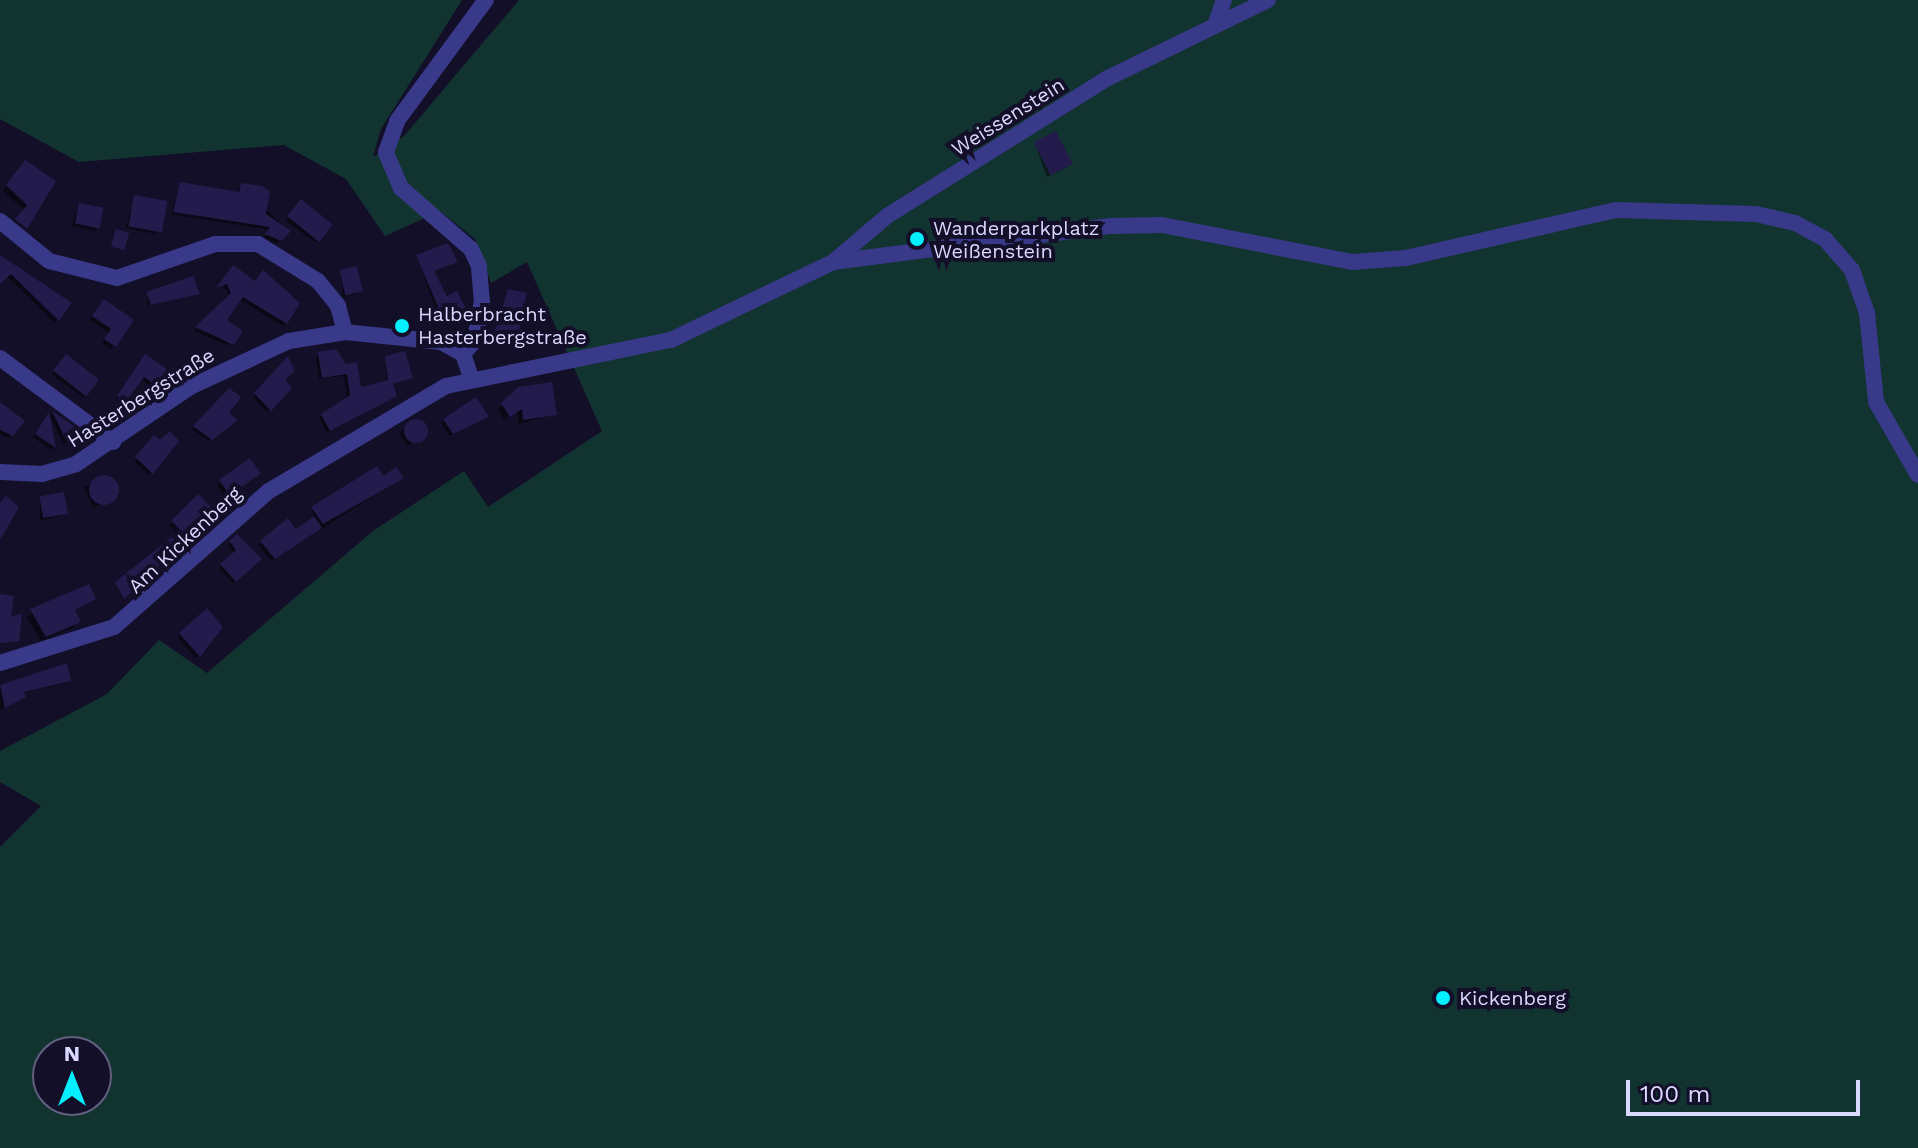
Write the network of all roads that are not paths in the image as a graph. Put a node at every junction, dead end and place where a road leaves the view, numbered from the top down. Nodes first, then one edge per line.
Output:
1 (486, 0) edge
2 (1224, 0) edge
3 (1268, 0) edge
4 (1216, 23) junction
5 (0, 221) edge
6 (833, 262) junction
7 (345, 332) junction
8 (463, 354) junction
9 (0, 358) edge
10 (471, 377) junction
11 (113, 442) junction
12 (0, 472) edge
13 (1918, 475) edge
14 (0, 663) edge

1 - 8 street
2 - 4 street
3 - 4 street, Weissenstein
4 - 6 street, Weissenstein
5 - 7 street
6 - 10 street, Am Kickenberg
6 - 13 street
7 - 8 street, Hasterbergstraße
7 - 11 street, Hasterbergstraße
8 - 10 street
9 - 11 street
10 - 14 street, Am Kickenberg
11 - 12 street, Hasterbergstraße

